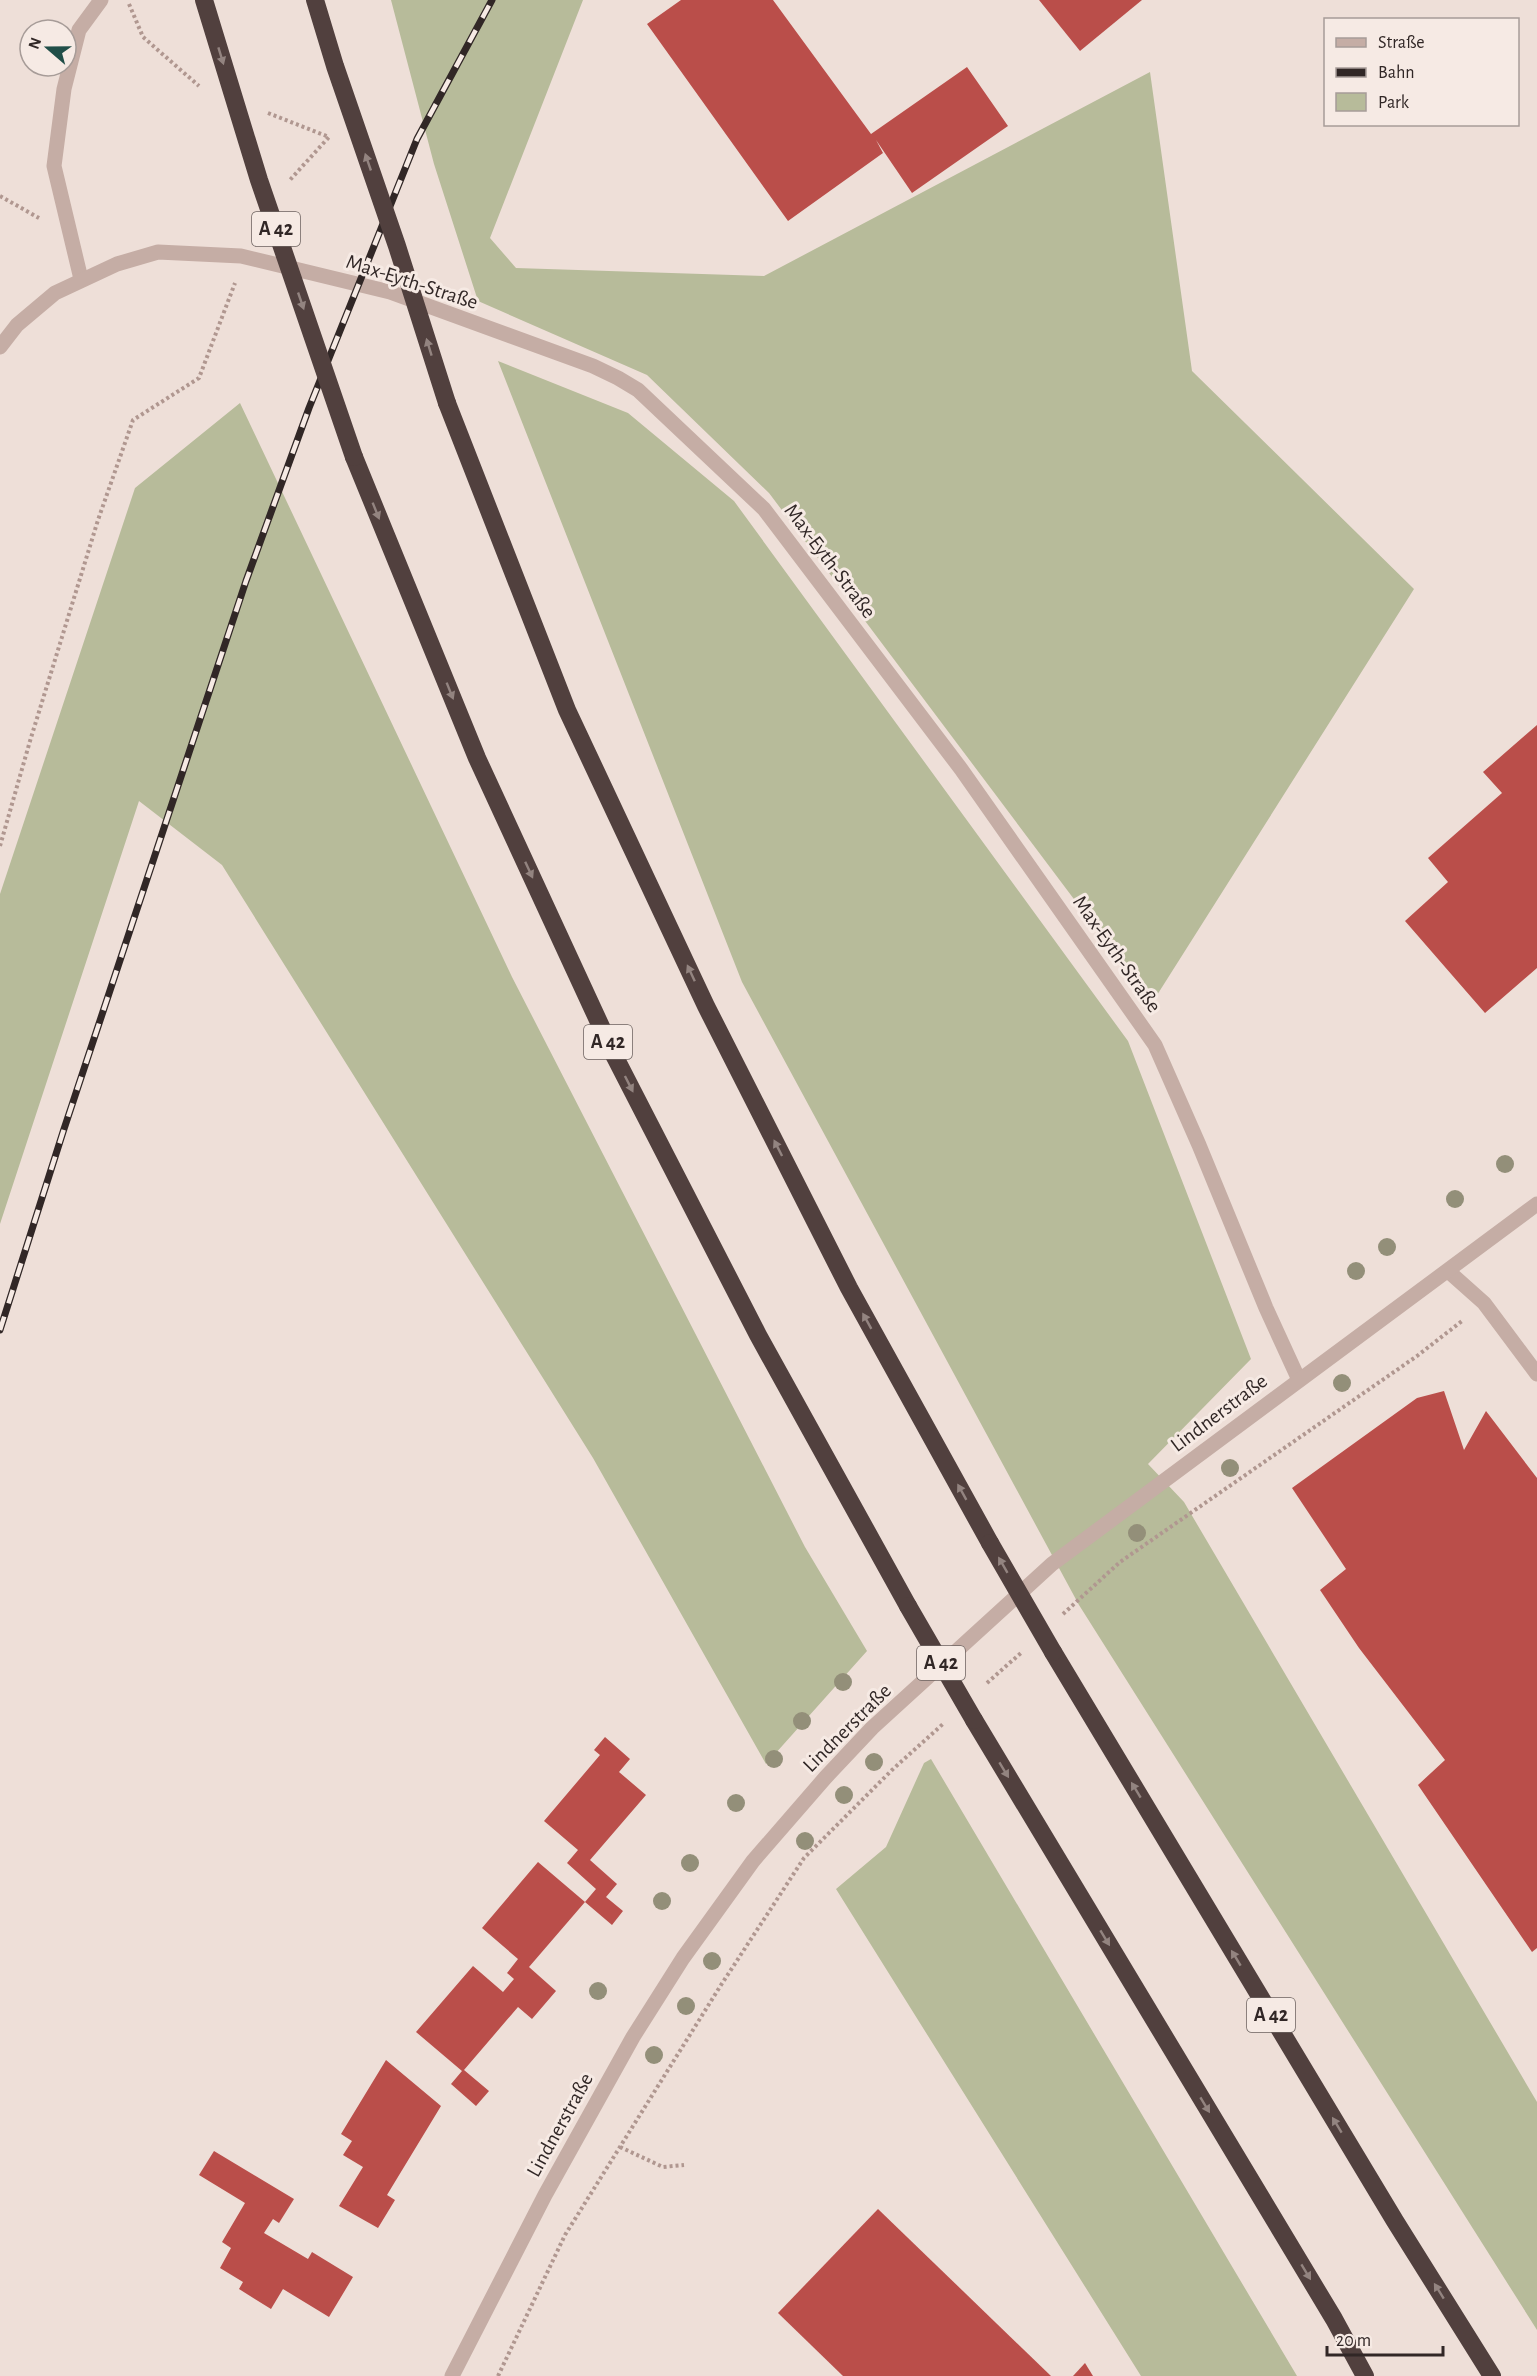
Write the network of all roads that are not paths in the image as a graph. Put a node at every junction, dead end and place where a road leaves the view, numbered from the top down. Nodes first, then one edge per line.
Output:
1 (101, 0) edge
2 (204, 0) edge
3 (315, 0) edge
4 (81, 279) junction
5 (0, 347) edge
6 (1537, 1204) edge
7 (1448, 1271) junction
8 (1537, 1374) edge
9 (1299, 1380) junction
10 (452, 2376) edge
11 (1365, 2376) edge
12 (1492, 2376) edge

1 - 4 street
2 -> 11 highway, A 42, bridge
12 -> 3 highway, A 42, bridge
4 - 5 street, Max-Eyth-Straße
4 - 9 street, Max-Eyth-Straße
6 - 7 street, Lindnerstraße
7 - 8 street
7 - 9 street, Lindnerstraße
9 - 10 street, Lindnerstraße

